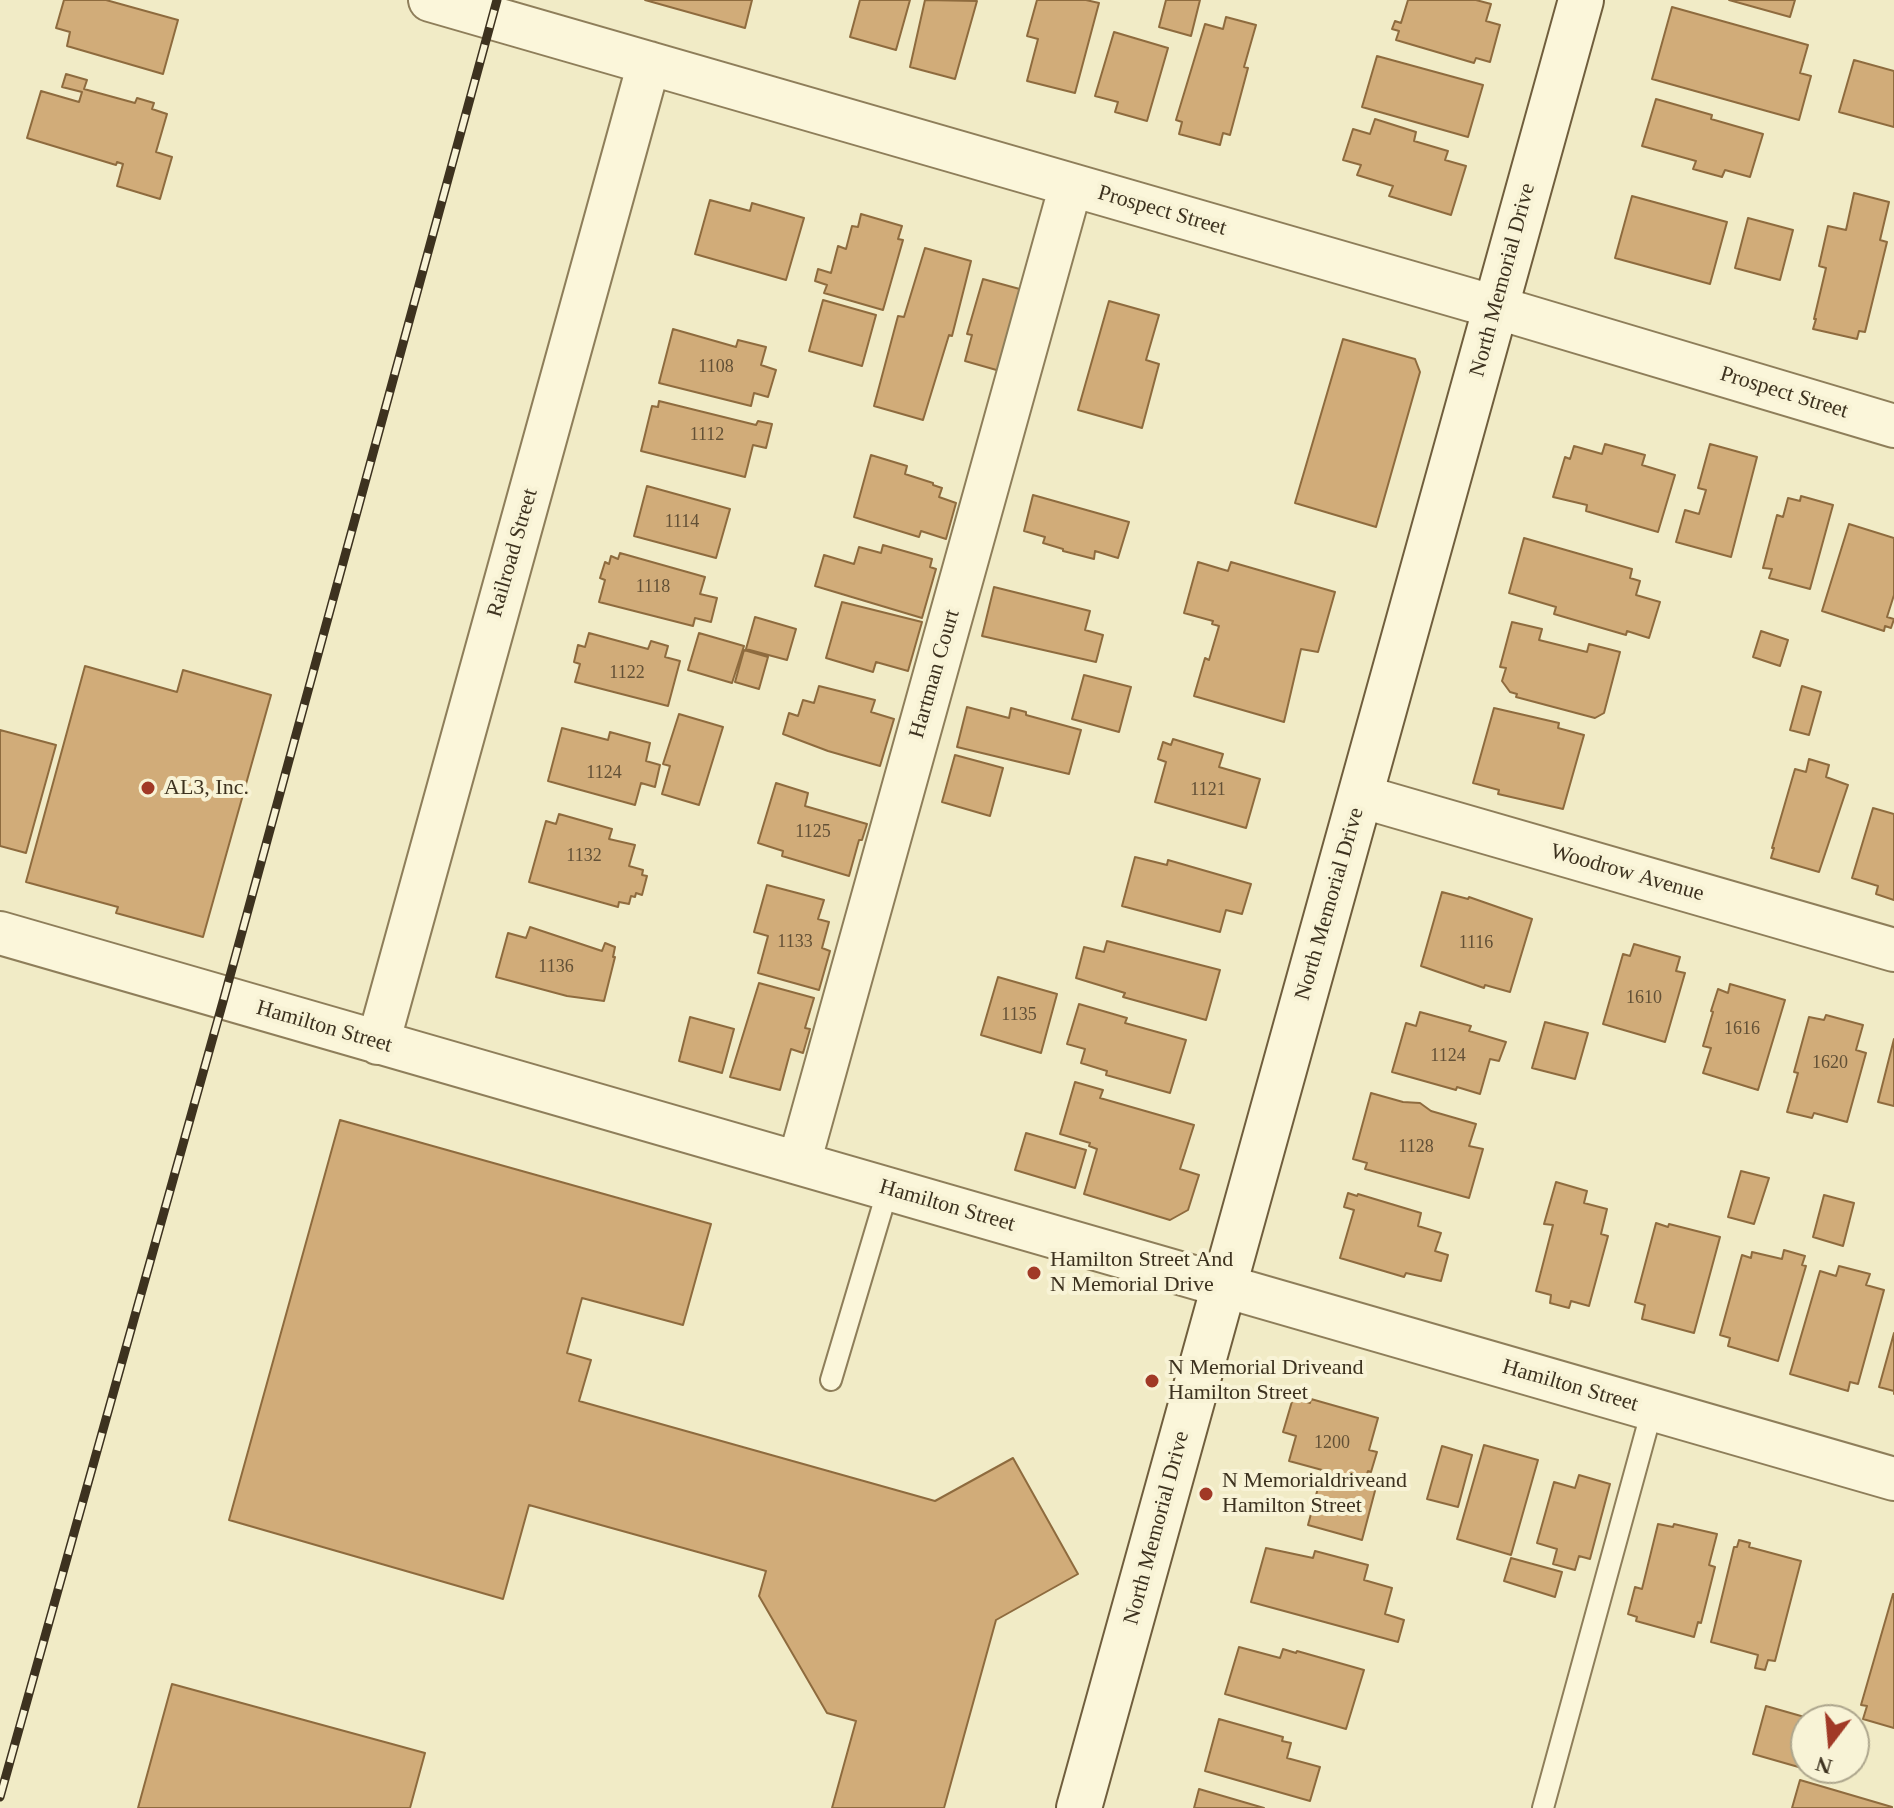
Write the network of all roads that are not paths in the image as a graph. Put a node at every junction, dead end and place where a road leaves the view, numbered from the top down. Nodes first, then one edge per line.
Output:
1 (430, 0) edge
2 (1581, 0) edge
3 (649, 63) junction
4 (1071, 185) junction
5 (1495, 307) junction
6 (1894, 426) edge
7 (1360, 796) junction
8 (0, 933) edge
9 (1894, 950) edge
10 (378, 1043) junction
11 (799, 1163) junction
12 (888, 1189) junction
13 (1224, 1286) junction
14 (831, 1380) dead end
15 (1652, 1410) junction
16 (1894, 1479) edge
17 (1079, 1808) edge
18 (1543, 1808) edge

1 - 3 street, Prospect Street
2 - 5 main road, North Memorial Drive
3 - 4 street, Prospect Street
3 - 10 street, Railroad Street
4 - 5 street, Prospect Street
4 - 11 street, Hartman Court
5 - 6 street, Prospect Street
5 - 7 main road, North Memorial Drive
7 - 9 street, Woodrow Avenue
7 - 13 main road, North Memorial Drive
8 - 10 street, Hamilton Street
10 - 11 street, Hamilton Street
11 - 12 street, Hamilton Street
12 - 13 street, Hamilton Street
12 - 14 lane
13 - 15 street, Hamilton Street
13 - 17 main road, North Memorial Drive
15 - 16 street, Hamilton Street
15 - 18 lane

